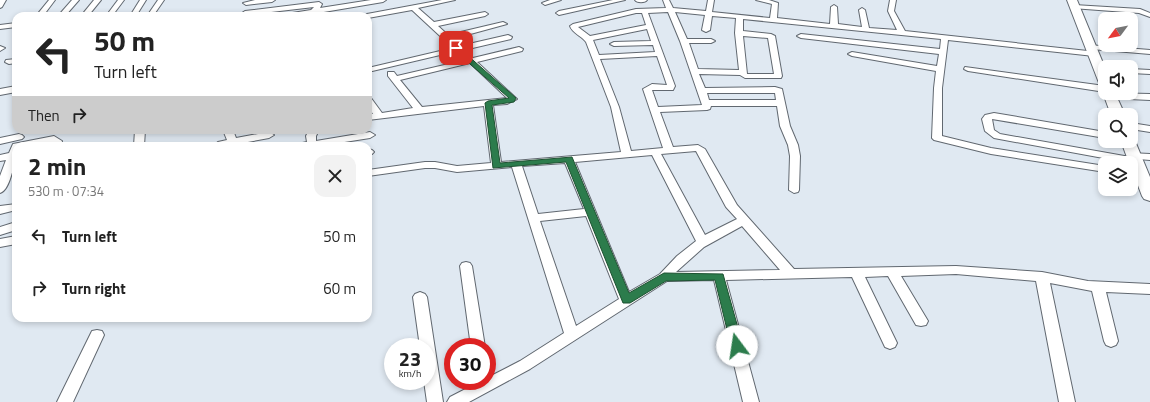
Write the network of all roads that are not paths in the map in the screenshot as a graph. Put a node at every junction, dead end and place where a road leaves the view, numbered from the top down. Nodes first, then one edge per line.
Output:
1 (3, 0) edge
2 (52, 0) edge
3 (76, 0) edge
4 (98, 0) edge
5 (121, 0) edge
6 (143, 0) edge
7 (162, 0) edge
8 (272, 0) edge
9 (383, 0) edge
10 (452, 0) edge
11 (558, 0) edge
12 (622, 0) edge
13 (638, 0) edge
14 (644, 0) edge
15 (666, 0) edge
16 (711, 0) edge
17 (759, 0) edge
18 (893, 0) edge
19 (1117, 0) edge
20 (246, 2) edge
21 (319, 2) edge
22 (358, 2) edge
23 (545, 2) dead end
24 (421, 3) edge
25 (1073, 3) edge
26 (0, 6) edge
27 (413, 7) junction
28 (834, 7) dead end
29 (644, 10) junction
30 (671, 10) junction
31 (862, 10) dead end
32 (1126, 10) junction
33 (315, 11) joint
34 (42, 12) edge
35 (65, 12) edge
36 (88, 12) edge
37 (112, 12) edge
38 (136, 12) edge
39 (153, 12) edge
40 (244, 12) edge
41 (256, 12) edge
42 (559, 12) dead end
43 (708, 13) junction
44 (485, 14) dead end
45 (372, 15) edge
46 (1150, 15) edge
47 (740, 16) junction
48 (773, 20) junction
49 (797, 22) junction
50 (503, 24) dead end
51 (431, 25) junction
52 (12, 26) edge
53 (649, 26) junction
54 (834, 26) junction
55 (0, 27) edge
56 (866, 29) junction
57 (706, 30) dead end
58 (739, 33) junction
59 (902, 33) junction
60 (610, 35) junction
61 (508, 36) dead end
62 (800, 36) junction
63 (945, 37) junction
64 (445, 38) junction
65 (588, 39) junction
66 (684, 40) junction
67 (711, 41) dead end
68 (656, 43) junction
69 (614, 44) junction
70 (803, 45) dead end
71 (456, 48) junction
72 (519, 50) dead end
73 (1092, 51) junction
74 (943, 52) junction
75 (1150, 52) edge
76 (659, 54) junction
77 (852, 54) dead end
78 (621, 56) junction
79 (596, 57) junction
80 (471, 61) junction
81 (1098, 62) edge
82 (384, 66) junction
83 (372, 69) edge
84 (940, 69) junction
85 (968, 69) dead end
86 (1138, 71) edge
87 (696, 72) junction
88 (1150, 72) edge
89 (743, 73) junction
90 (395, 79) junction
91 (12, 90) edge
92 (1098, 90) edge
93 (702, 91) junction
94 (0, 92) edge
95 (1138, 96) edge
96 (1150, 97) edge
97 (488, 103) junction
98 (706, 103) junction
99 (781, 103) junction
100 (372, 105) edge
101 (419, 110) junction
102 (654, 110) junction
103 (379, 115) junction
104 (372, 116) edge
105 (1138, 127) edge
106 (1150, 129) edge
107 (229, 134) edge
108 (254, 134) edge
109 (1098, 134) edge
110 (269, 135) dead end
111 (370, 135) dead end
112 (0, 141) edge
113 (12, 142) edge
114 (26, 142) edge
115 (57, 142) edge
116 (232, 142) joint
117 (329, 142) edge
118 (12, 147) edge
119 (1131, 148) edge
120 (669, 151) junction
121 (655, 152) junction
122 (12, 154) edge
123 (627, 154) junction
124 (0, 158) edge
125 (569, 159) junction
126 (516, 164) junction
127 (1139, 164) edge
128 (496, 166) junction
129 (1098, 169) edge
130 (372, 172) edge
131 (3, 174) edge
132 (0, 190) edge
133 (794, 190) dead end
134 (1150, 194) edge
135 (12, 208) edge
136 (0, 210) edge
137 (591, 212) junction
138 (535, 218) junction
139 (744, 221) junction
140 (12, 229) edge
141 (1, 239) edge
142 (12, 240) edge
143 (703, 242) junction
144 (466, 266) dead end
145 (893, 272) junction
146 (857, 273) junction
147 (792, 275) junction
148 (719, 276) junction
149 (664, 277) junction
150 (1042, 277) junction
151 (1098, 287) junction
152 (1150, 290) edge
153 (420, 297) dead end
154 (626, 300) junction
155 (921, 321) dead end
156 (96, 335) dead end
157 (572, 336) junction
158 (477, 338) edge
159 (1111, 341) dead end
160 (890, 343) dead end
161 (496, 378) edge
162 (474, 390) edge
163 (65, 402) edge
164 (435, 402) edge
165 (455, 402) edge
166 (751, 402) edge
167 (1067, 402) edge

1 - 26 street
2 - 34 street
3 - 35 street
4 - 36 street
5 - 37 street
6 - 38 street
7 - 39 street
8 - 20 street
9 - 22 street
10 - 24 street
11 - 23 street
12 - 42 street
13 - 14 street
15 - 30 street
16 - 43 street
17 - 48 street
18 - 59 street
19 - 32 street
20 - 40 street
21 - 33 street
21 - 41 street
22 - 33 street
24 - 27 street
25 - 32 street
25 - 73 street
27 - 45 street
27 - 51 street
28 - 54 street
29 - 30 street
29 - 53 street
29 - 65 street
30 - 43 street
30 - 66 street
31 - 56 street
32 - 46 street
43 - 47 street
43 - 57 street
44 - 51 street
47 - 48 street
47 - 58 street
48 - 49 street
49 - 54 street
49 - 62 street
50 - 64 street
51 - 64 street
52 - 55 street
53 - 60 street
53 - 68 street
54 - 56 street
56 - 59 street
58 - 89 street
58 - 89 street
59 - 63 street
60 - 65 street
60 - 69 street
61 - 71 street
62 - 70 street
62 - 74 street
63 - 73 street
63 - 74 street
64 - 71 street
65 - 79 street
66 - 67 street
66 - 87 street
68 - 69 street
68 - 76 street
69 - 78 street
71 - 80 street
71 - 82 street
72 - 80 street
73 - 75 street
73 - 81 street
74 - 84 street
76 - 78 street
76 - 102 street
77 - 84 street
78 - 79 street
79 - 123 street
80 - 90 street
80 - 97 street
82 - 83 street
82 - 90 street
84 - 129 street
85 - 92 street
86 - 88 street
87 - 89 street
87 - 93 street
90 - 101 street
91 - 94 street
93 - 98 street
93 - 99 street
95 - 96 street
97 - 101 street
97 - 128 street
98 - 99 street
98 - 102 street
99 - 133 street
100 - 103 street
101 - 103 street
102 - 120 street
103 - 104 street
105 - 106 street
107 - 116 street
108 - 110 street
108 - 116 street
109 - 127 street
111 - 117 street
112 - 113 street
114 - 115 street
118 - 124 street
119 - 127 street
120 - 121 street
120 - 139 street
121 - 123 street
121 - 143 street
122 - 131 street
123 - 125 street
125 - 126 street
125 - 137 street
126 - 128 street
126 - 138 street
127 - 134 street
128 - 130 street
131 - 132 street
135 - 136 street
137 - 138 street
137 - 154 street
138 - 157 street
139 - 143 street
139 - 147 street
140 - 141 street
141 - 142 street
143 - 149 street
144 - 158 street
145 - 146 street
145 - 150 street
145 - 155 street
146 - 147 street
146 - 160 street
147 - 148 street
148 - 149 street
148 - 166 street
149 - 154 street
150 - 151 street
150 - 167 street
151 - 152 street
151 - 159 street
153 - 164 street
154 - 157 street
156 - 163 street
157 - 161 street
162 - 165 street

